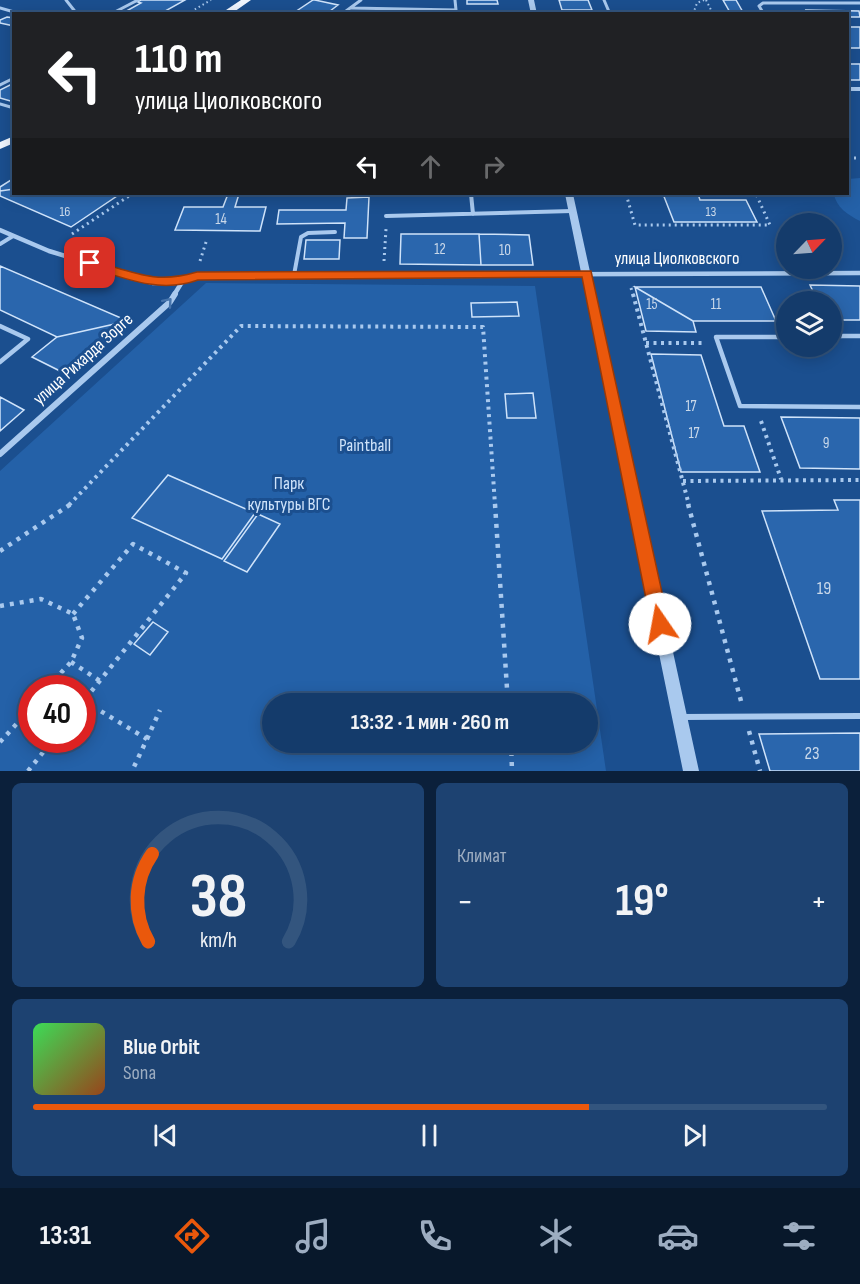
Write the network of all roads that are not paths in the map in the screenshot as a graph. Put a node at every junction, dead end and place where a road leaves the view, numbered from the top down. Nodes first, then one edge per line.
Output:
1 (66, 0) edge
2 (138, 0) edge
3 (247, 0) edge
4 (361, 0) edge
5 (455, 0) edge
6 (860, 3) edge
7 (351, 8) junction
8 (417, 11) edge
9 (75, 12) edge
10 (115, 12) edge
11 (227, 12) edge
12 (345, 12) edge
13 (763, 12) edge
14 (471, 195) edge
15 (569, 195) edge
16 (573, 212) junction
17 (473, 214) junction
18 (386, 216) road end
19 (0, 230) edge
20 (335, 232) dead end
21 (13, 236) junction
22 (0, 244) edge
23 (587, 273) junction
24 (860, 273) edge
25 (294, 275) junction
26 (182, 282) junction
27 (0, 326) edge
28 (842, 336) edge
29 (860, 336) edge
30 (776, 337) edge
31 (0, 362) edge
32 (860, 407) edge
33 (0, 454) edge
34 (860, 716) edge
35 (679, 717) junction
36 (691, 771) edge

1 - 9 lane
2 - 10 lane
3 - 11 main road
4 - 7 lane
5 - 8 lane
6 - 13 lane
7 - 8 lane
7 - 12 lane
14 - 17 lane
15 - 16 street
16 - 17 lane
16 - 23 street
17 - 18 lane
19 - 21 street, улица Циолковского
20 - 25 lane
21 - 22 lane
21 - 26 street, улица Циолковского
23 - 24 street, улица Циолковского
23 - 25 street, улица Циолковского
23 - 35 street
25 - 26 street, улица Циолковского
33 -> 26 street, улица Рихарда Зорге
27 - 31 lane
28 - 29 lane
30 - 32 lane
34 - 35 lane
35 - 36 street

